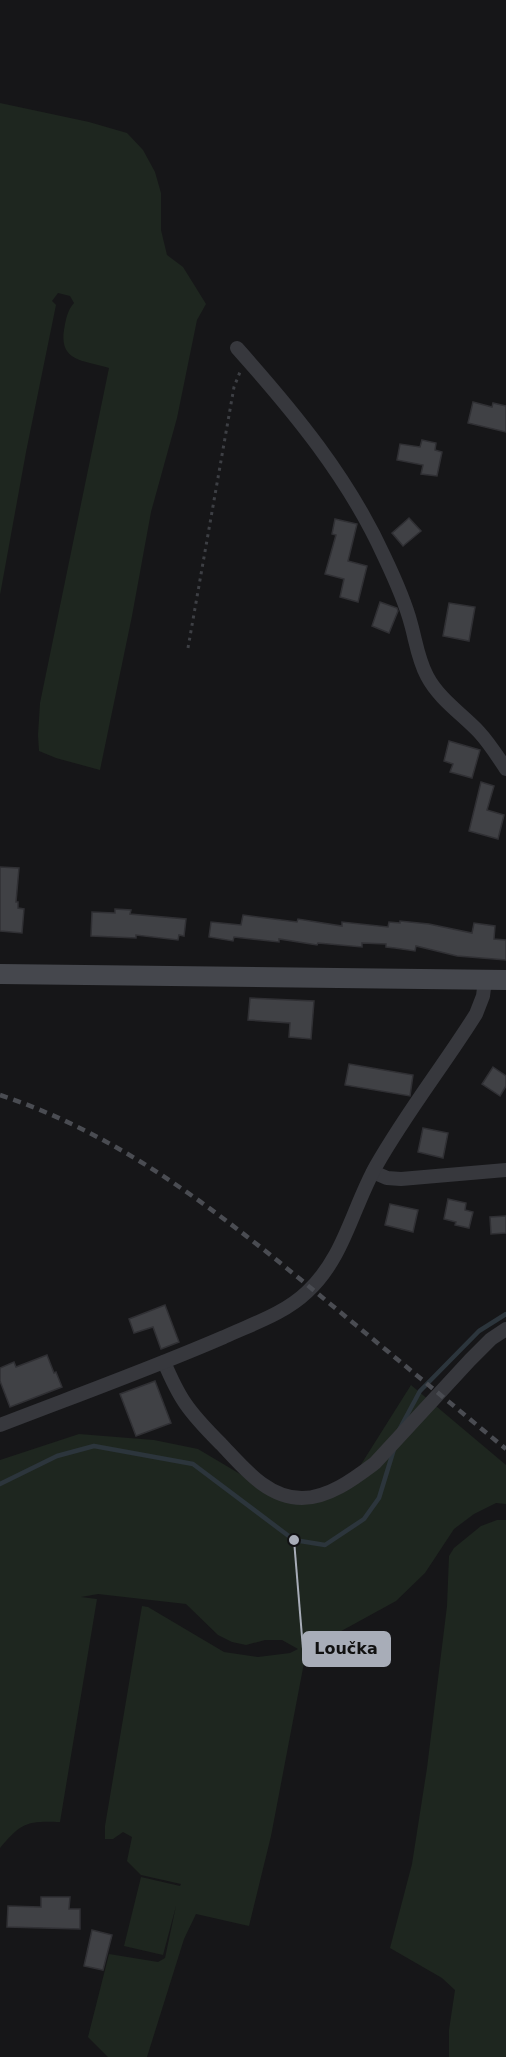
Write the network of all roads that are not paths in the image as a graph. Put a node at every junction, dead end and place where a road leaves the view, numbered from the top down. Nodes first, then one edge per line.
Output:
1 (237, 348) dead end
2 (506, 769) edge
3 (0, 974) edge
4 (485, 980) junction
5 (506, 980) edge
6 (506, 1170) edge
7 (373, 1172) junction
8 (506, 1329) edge
9 (164, 1362) junction
10 (0, 1425) edge

1 - 2 street
3 - 4 main road
4 - 5 main road
4 - 7 street
6 - 7 street
7 - 9 street
8 - 9 street
9 - 10 street

